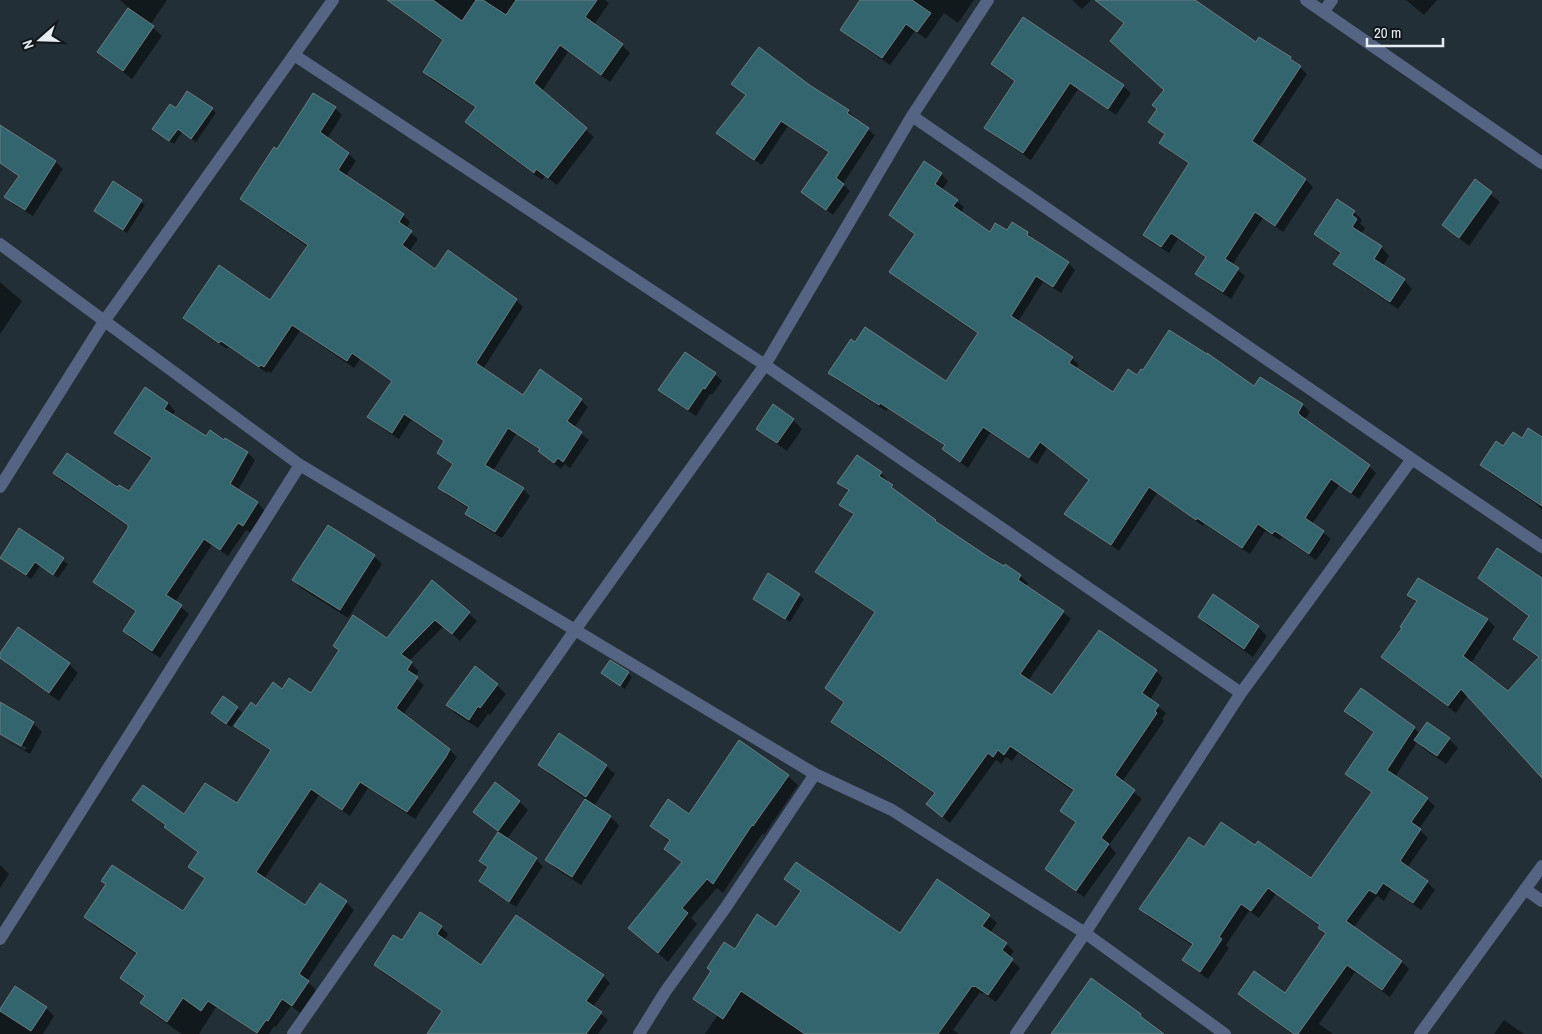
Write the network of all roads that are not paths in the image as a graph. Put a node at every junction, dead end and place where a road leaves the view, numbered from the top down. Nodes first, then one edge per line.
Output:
1 (333, 0) edge
2 (988, 0) edge
3 (1306, 0) edge
4 (1332, 0) edge
5 (1324, 12) junction
6 (294, 55) junction
7 (912, 116) junction
8 (1542, 163) edge
9 (0, 244) edge
10 (104, 320) junction
11 (765, 365) junction
12 (1412, 460) junction
13 (300, 465) junction
14 (0, 487) edge
15 (1542, 547) edge
16 (575, 630) junction
17 (1241, 693) junction
18 (815, 774) junction
19 (1542, 866) edge
20 (1525, 889) junction
21 (1542, 901) edge
22 (1085, 933) junction
23 (0, 939) edge
24 (293, 1034) edge
25 (639, 1034) edge
26 (1016, 1034) edge
27 (1225, 1034) edge
28 (1420, 1034) edge

1 - 6 street
2 - 7 street
3 - 5 street
4 - 5 street
5 - 8 street
6 - 10 street
6 - 11 street
7 - 11 street
7 - 12 street
9 - 10 street
10 - 13 street
10 - 14 street
11 - 16 street
11 - 17 street
12 - 15 street
12 - 17 street
13 - 16 street
13 - 23 street
16 - 18 street
16 - 24 street
17 - 22 street
18 - 22 street
18 - 25 street
19 - 20 street
20 - 21 street
20 - 28 street
22 - 26 street
22 - 27 street

